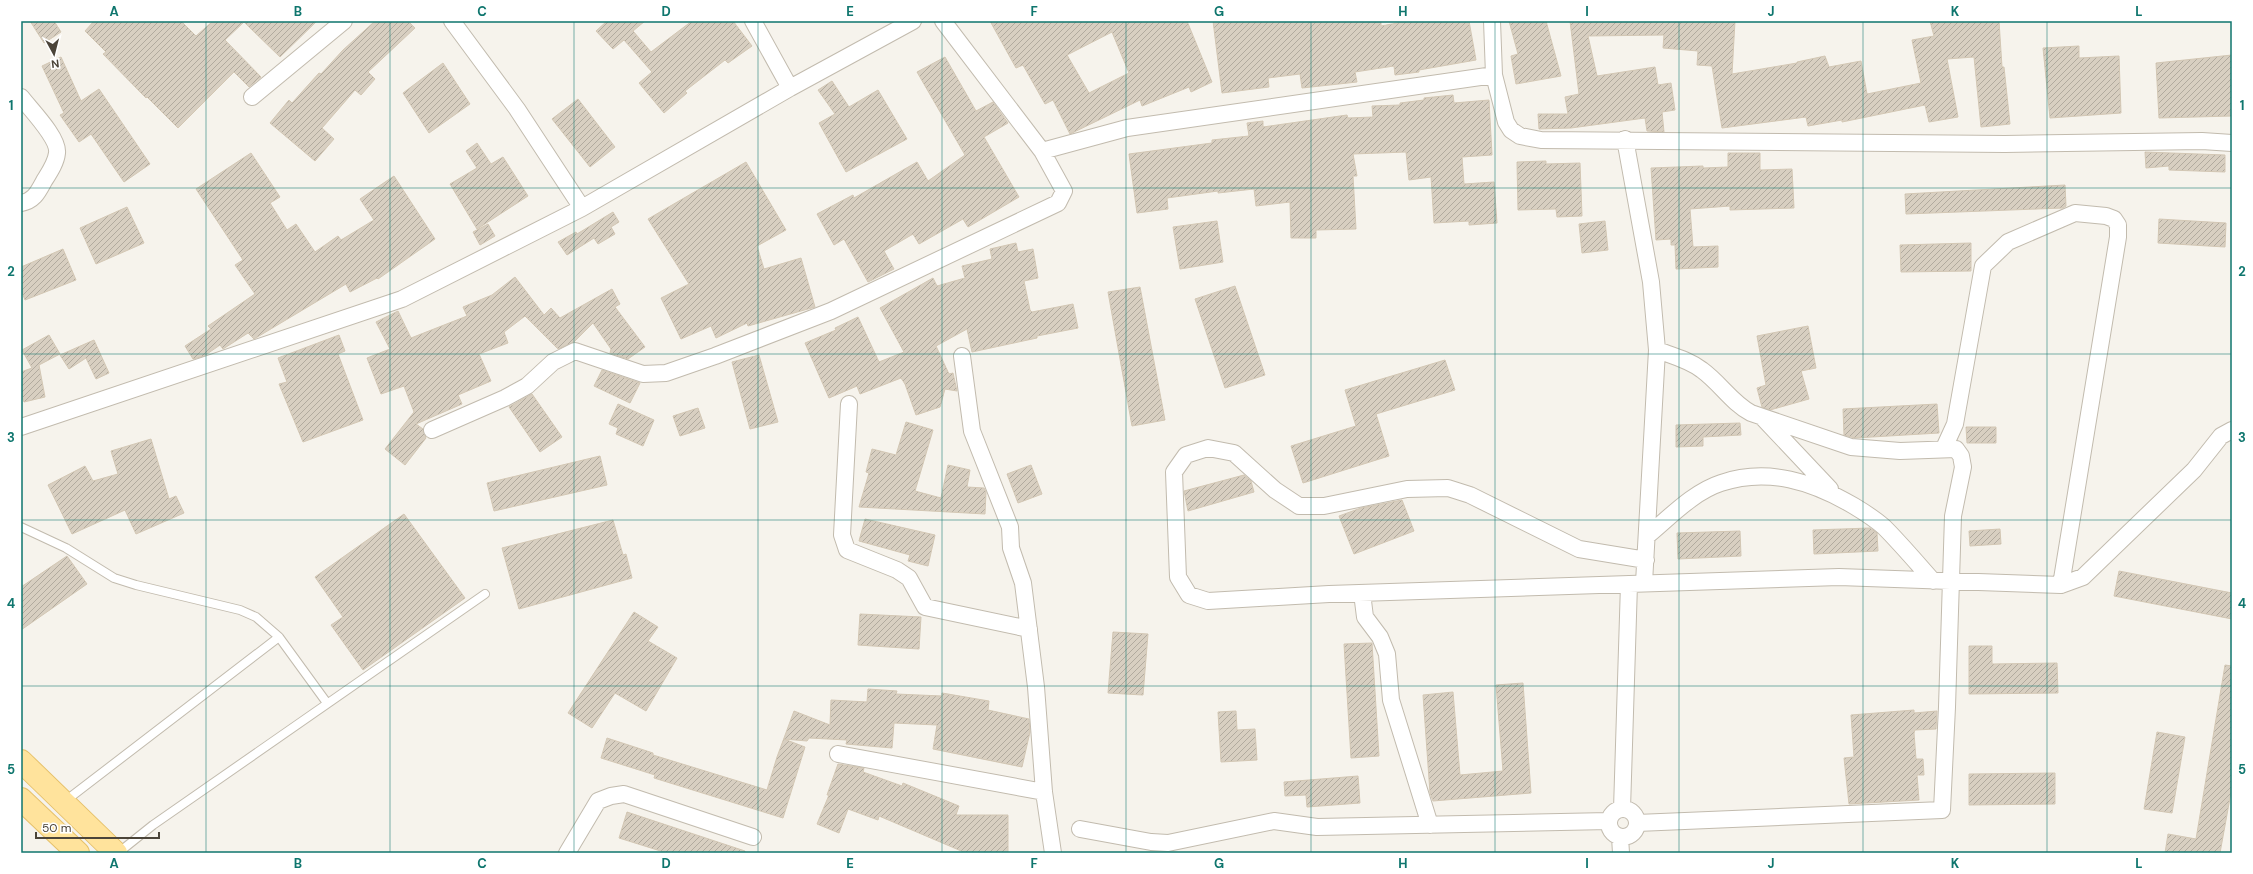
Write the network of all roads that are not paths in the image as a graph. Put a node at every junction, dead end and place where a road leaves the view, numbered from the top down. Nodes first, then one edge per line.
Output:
1 (344, 21) edge
2 (452, 21) edge
3 (753, 21) edge
4 (913, 21) edge
5 (944, 21) edge
6 (1492, 21) edge
7 (1494, 75) junction
8 (790, 88) junction
9 (21, 97) edge
10 (252, 97) dead end
11 (1625, 139) junction
12 (2232, 143) edge
13 (1042, 151) junction
14 (21, 203) edge
15 (582, 208) junction
16 (1657, 350) junction
17 (962, 356) dead end
18 (849, 404) dead end
19 (1763, 417) junction
20 (21, 427) edge
21 (432, 430) dead end
22 (2232, 430) edge
23 (1944, 448) junction
24 (1837, 496) junction
25 (21, 527) edge
26 (1647, 536) junction
27 (1646, 560) junction
28 (1933, 581) junction
29 (1952, 582) junction
30 (1636, 584) junction
31 (2061, 585) junction
32 (1362, 593) junction
33 (485, 594) dead end
34 (1029, 629) junction
35 (279, 637) junction
36 (327, 703) junction
37 (838, 754) dead end
38 (21, 761) edge
39 (1044, 792) junction
40 (21, 799) edge
41 (64, 802) junction
42 (1622, 809) junction
43 (1609, 821) junction
44 (1637, 823) junction
45 (1430, 825) junction
46 (1080, 829) dead end
47 (753, 837) dead end
48 (1620, 837) junction
49 (78, 853) edge
50 (117, 853) edge
51 (567, 853) edge
52 (1053, 853) edge
53 (1621, 853) edge

1 - 10 street
2 - 15 street
3 - 8 street
4 - 8 street
5 - 13 street
6 - 7 street
7 - 11 street
7 - 13 street
8 - 15 street
9 - 14 street
11 - 12 street
11 - 16 street
13 - 21 street
15 - 20 street
16 - 19 street
16 - 26 street
17 - 34 street
18 - 34 street
19 - 23 street
19 - 24 street
22 - 31 street
23 - 29 street
23 - 31 street
24 - 26 street
24 - 28 street
25 - 35 lane
26 - 27 street
27 - 30 street
27 - 32 street
28 - 29 street
28 - 30 street
29 - 31 street
29 - 44 street
30 - 32 street
30 - 42 street
32 - 45 street
33 - 36 lane
34 - 39 street
35 - 36 lane
35 - 41 lane
36 - 50 lane
37 - 39 street
38 - 41 main road
39 - 52 street
40 - 49 main road
41 - 50 main road
42 - 43 street
42 - 44 street
43 - 45 street
43 - 48 street
44 - 48 street
45 - 46 street
47 - 51 street
48 - 53 street

